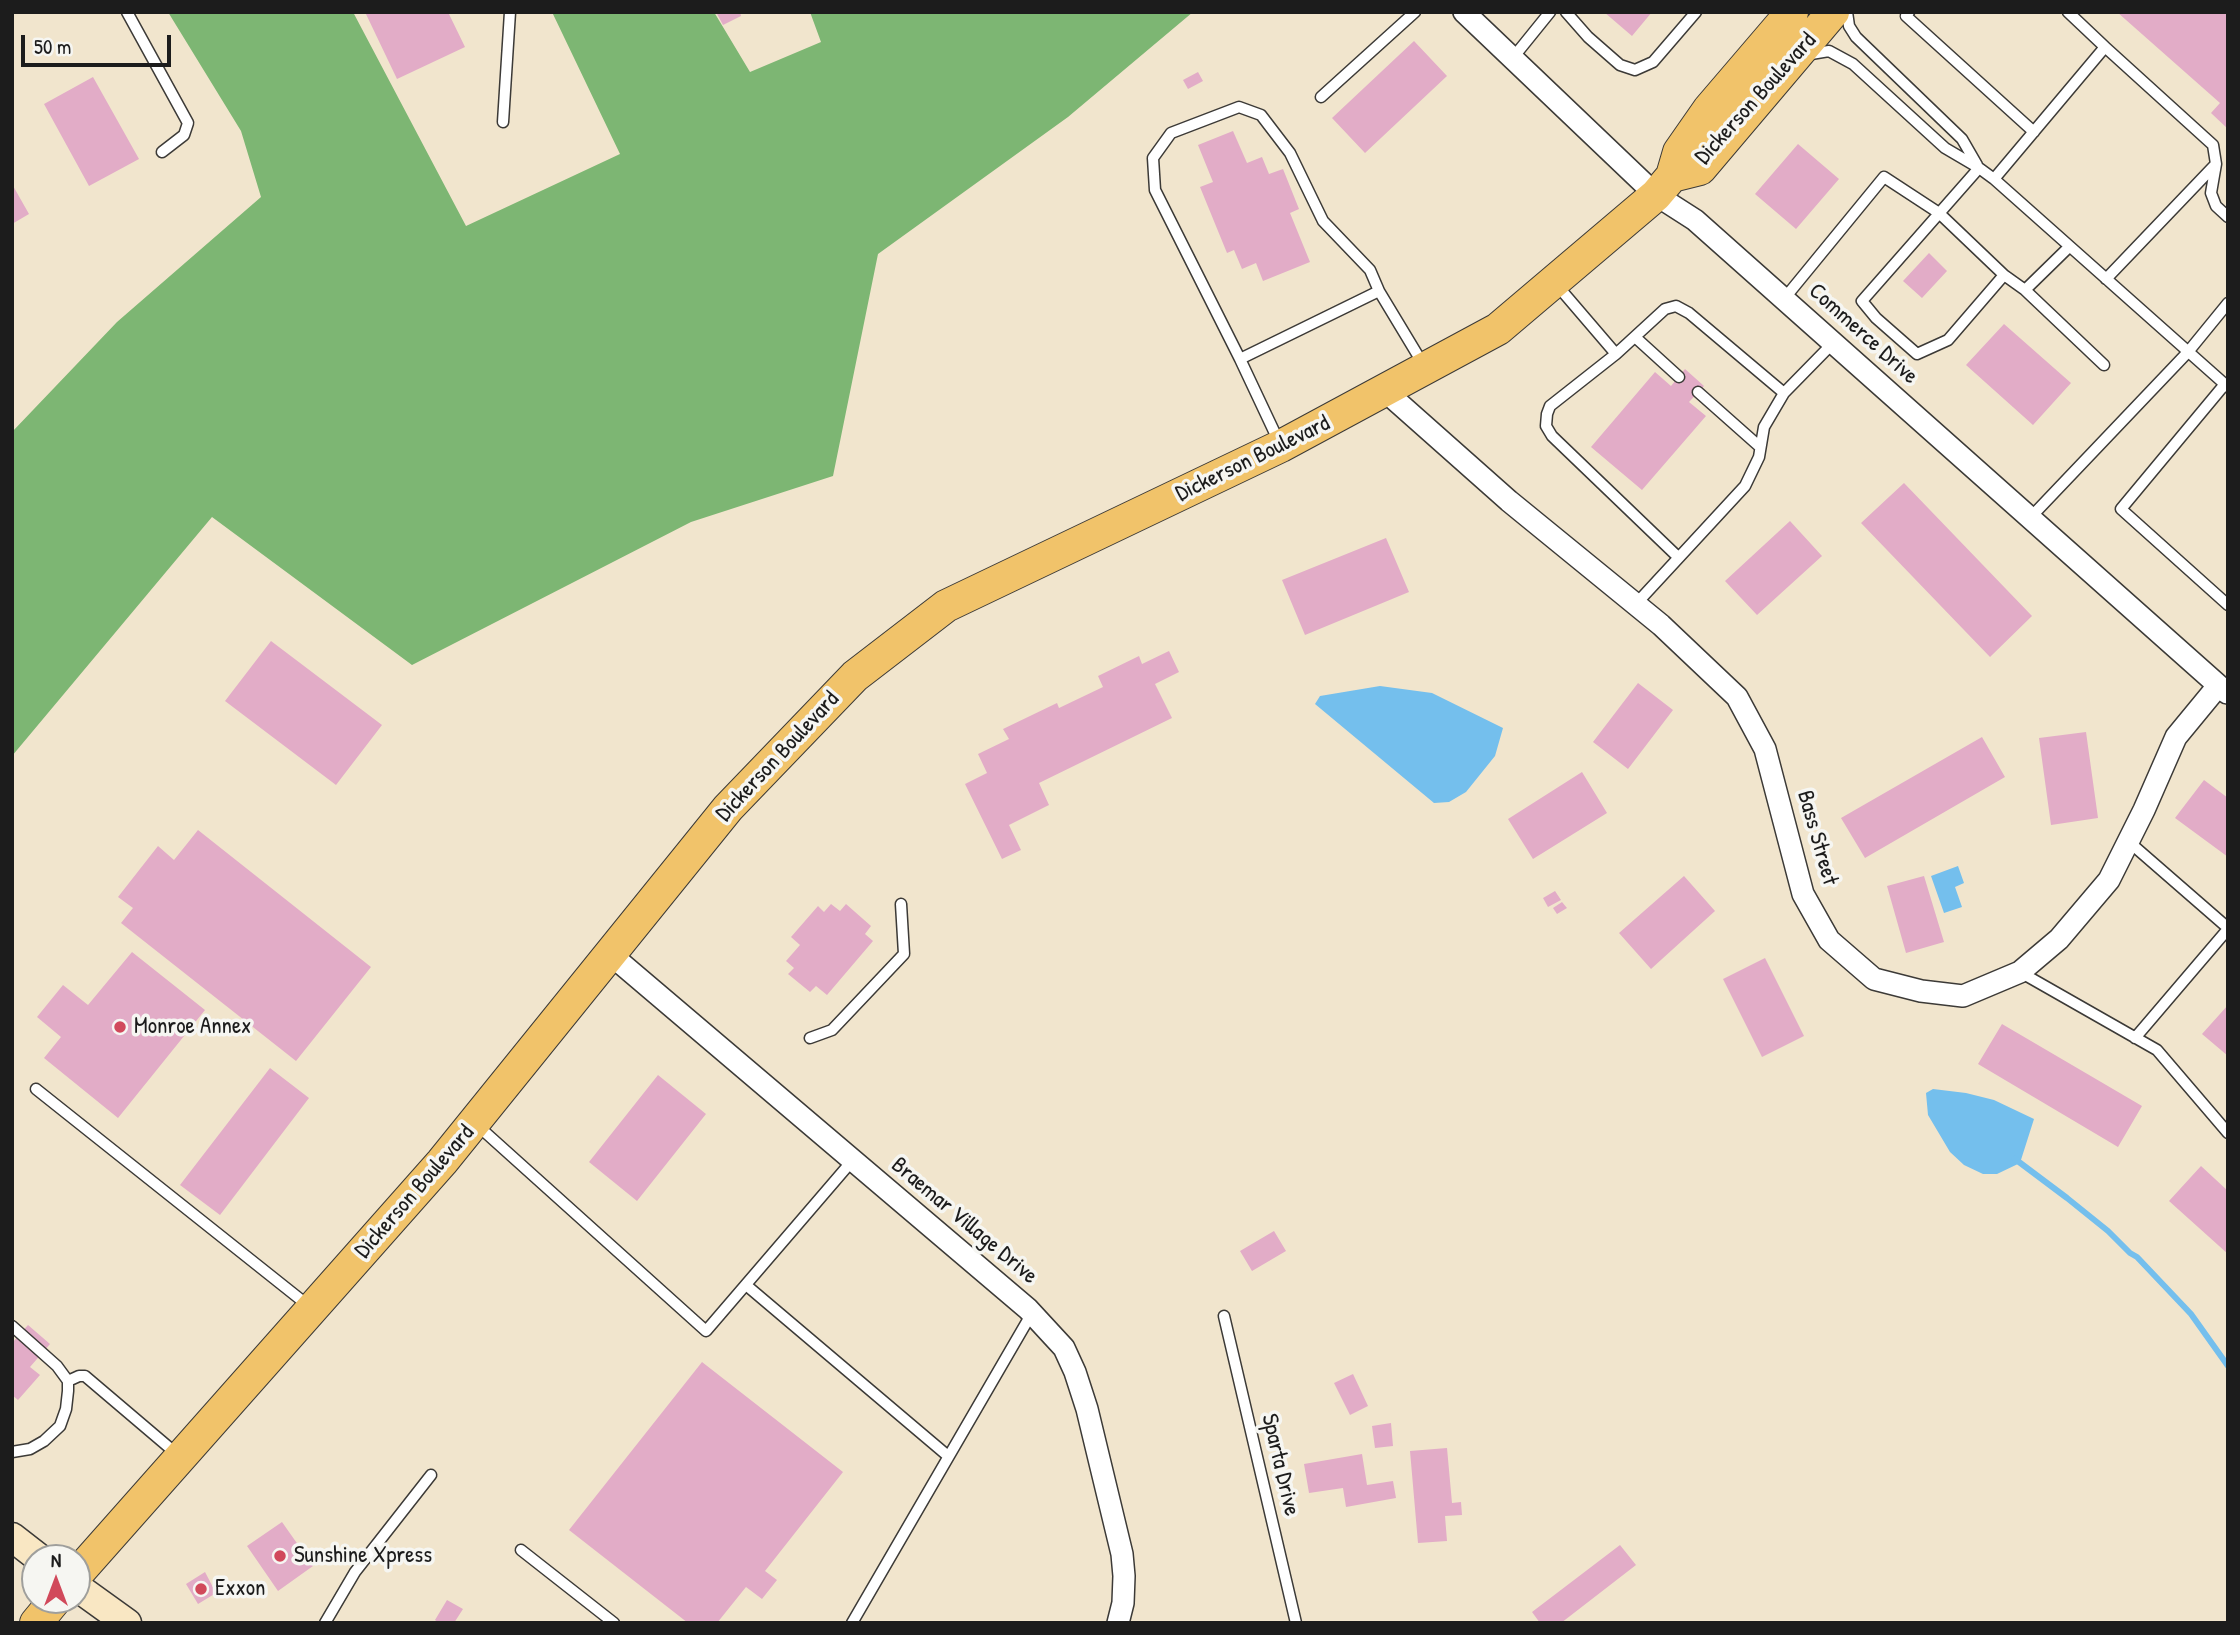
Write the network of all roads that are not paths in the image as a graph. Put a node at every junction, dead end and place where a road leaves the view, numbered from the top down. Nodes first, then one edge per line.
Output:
1 (127, 12) edge
2 (510, 12) edge
3 (1415, 12) edge
4 (1464, 12) edge
5 (1550, 12) edge
6 (1566, 12) edge
7 (1696, 12) edge
8 (1833, 12) edge
9 (1847, 12) edge
10 (1909, 12) edge
11 (2068, 12) edge
12 (1784, 18) edge
13 (2105, 47) junction
14 (1511, 58) junction
15 (1794, 58) junction
16 (1321, 97) dead end
17 (503, 122) dead end
18 (2034, 132) junction
19 (162, 152) dead end
20 (2216, 164) junction
21 (1979, 168) junction
22 (1994, 179) junction
23 (1664, 185) junction
24 (1939, 214) junction
25 (2228, 217) edge
26 (2070, 247) junction
27 (2004, 275) junction
28 (2106, 279) junction
29 (1554, 281) junction
30 (2025, 290) junction
31 (1379, 291) junction
32 (1784, 299) junction
33 (2228, 303) edge
34 (1635, 337) junction
35 (1833, 343) junction
36 (2188, 352) junction
37 (1616, 354) junction
38 (1240, 359) junction
39 (2104, 365) dead end
40 (1426, 369) junction
41 (1679, 376) dead end
42 (2226, 385) edge
43 (1385, 391) junction
44 (1698, 392) dead end
45 (1784, 393) junction
46 (1281, 446) junction
47 (1760, 447) junction
48 (2030, 518) junction
49 (1678, 556) junction
50 (1635, 605) junction
51 (2228, 605) edge
52 (2223, 690) edge
53 (2128, 841) junction
54 (901, 904) dead end
55 (2228, 929) edge
56 (610, 954) junction
57 (2020, 972) junction
58 (810, 1038) dead end
59 (2135, 1038) junction
60 (36, 1089) dead end
61 (475, 1123) junction
62 (2228, 1133) edge
63 (852, 1161) junction
64 (746, 1285) junction
65 (312, 1308) junction
66 (1032, 1313) junction
67 (1224, 1316) dead end
68 (12, 1326) edge
69 (68, 1381) junction
70 (12, 1452) edge
71 (948, 1456) junction
72 (180, 1457) junction
73 (431, 1475) dead end
74 (521, 1550) dead end
75 (91, 1558) edge
76 (91, 1597) edge
77 (127, 1623) edge
78 (325, 1623) edge
79 (614, 1623) edge
80 (852, 1623) edge
81 (1118, 1623) edge
82 (1296, 1623) edge

1 - 19 lane
2 - 17 lane
3 - 16 lane
4 - 14 street, Commerce Drive
5 - 14 lane
6 - 7 lane
8 - 15 main road, Dickerson Boulevard
9 - 21 lane
10 - 18 lane
11 - 13 lane
12 - 23 main road, Dickerson Boulevard
13 - 18 lane
13 - 20 lane
14 - 23 street, Commerce Drive
15 - 21 lane
15 - 23 main road, Dickerson Boulevard
18 - 22 lane
20 - 25 lane
20 - 28 lane
21 - 22 lane
21 - 24 lane
22 - 26 lane
23 - 29 main road, Dickerson Boulevard
23 - 32 street, Commerce Drive
24 - 27 lane
24 - 27 lane
24 - 32 lane
26 - 28 lane
26 - 30 lane
27 - 30 lane
28 - 36 lane
29 - 37 lane
29 - 40 main road, Dickerson Boulevard
30 - 39 lane
31 - 38 lane
31 - 38 lane
31 - 40 lane
32 - 35 street, Commerce Drive
33 - 36 lane
34 - 37 lane
34 - 41 lane
34 - 45 lane
35 - 45 lane
35 - 48 street, Commerce Drive
36 - 42 lane
36 - 48 lane
37 - 49 lane
38 - 46 lane
40 - 43 main road, Dickerson Boulevard
42 - 51 lane
43 - 46 main road, Dickerson Boulevard
43 - 50 street, Bass Street
44 - 47 lane
45 - 47 lane
46 - 56 main road, Dickerson Boulevard
47 - 49 lane
48 - 52 street, Commerce Drive
49 - 50 lane
50 - 57 street, Bass Street
52 - 53 street, Bass Street
53 - 55 lane
53 - 57 street, Bass Street
54 - 58 lane
55 - 59 lane
56 - 61 main road, Dickerson Boulevard
56 - 63 street, Braemar Village Drive
57 - 59 lane
59 - 62 lane
60 - 65 lane
61 - 64 lane
61 - 65 main road, Dickerson Boulevard
63 - 64 lane
63 - 66 street, Braemar Village Drive
64 - 71 lane
65 - 72 main road, Dickerson Boulevard
66 - 71 lane
66 - 81 street, Braemar Village Drive
67 - 82 lane, Sparta Drive
68 - 69 lane
69 - 70 lane
69 - 72 lane
71 - 80 lane
72 - 75 main road, Dickerson Boulevard
73 - 78 lane
74 - 79 lane
76 - 77 main road

